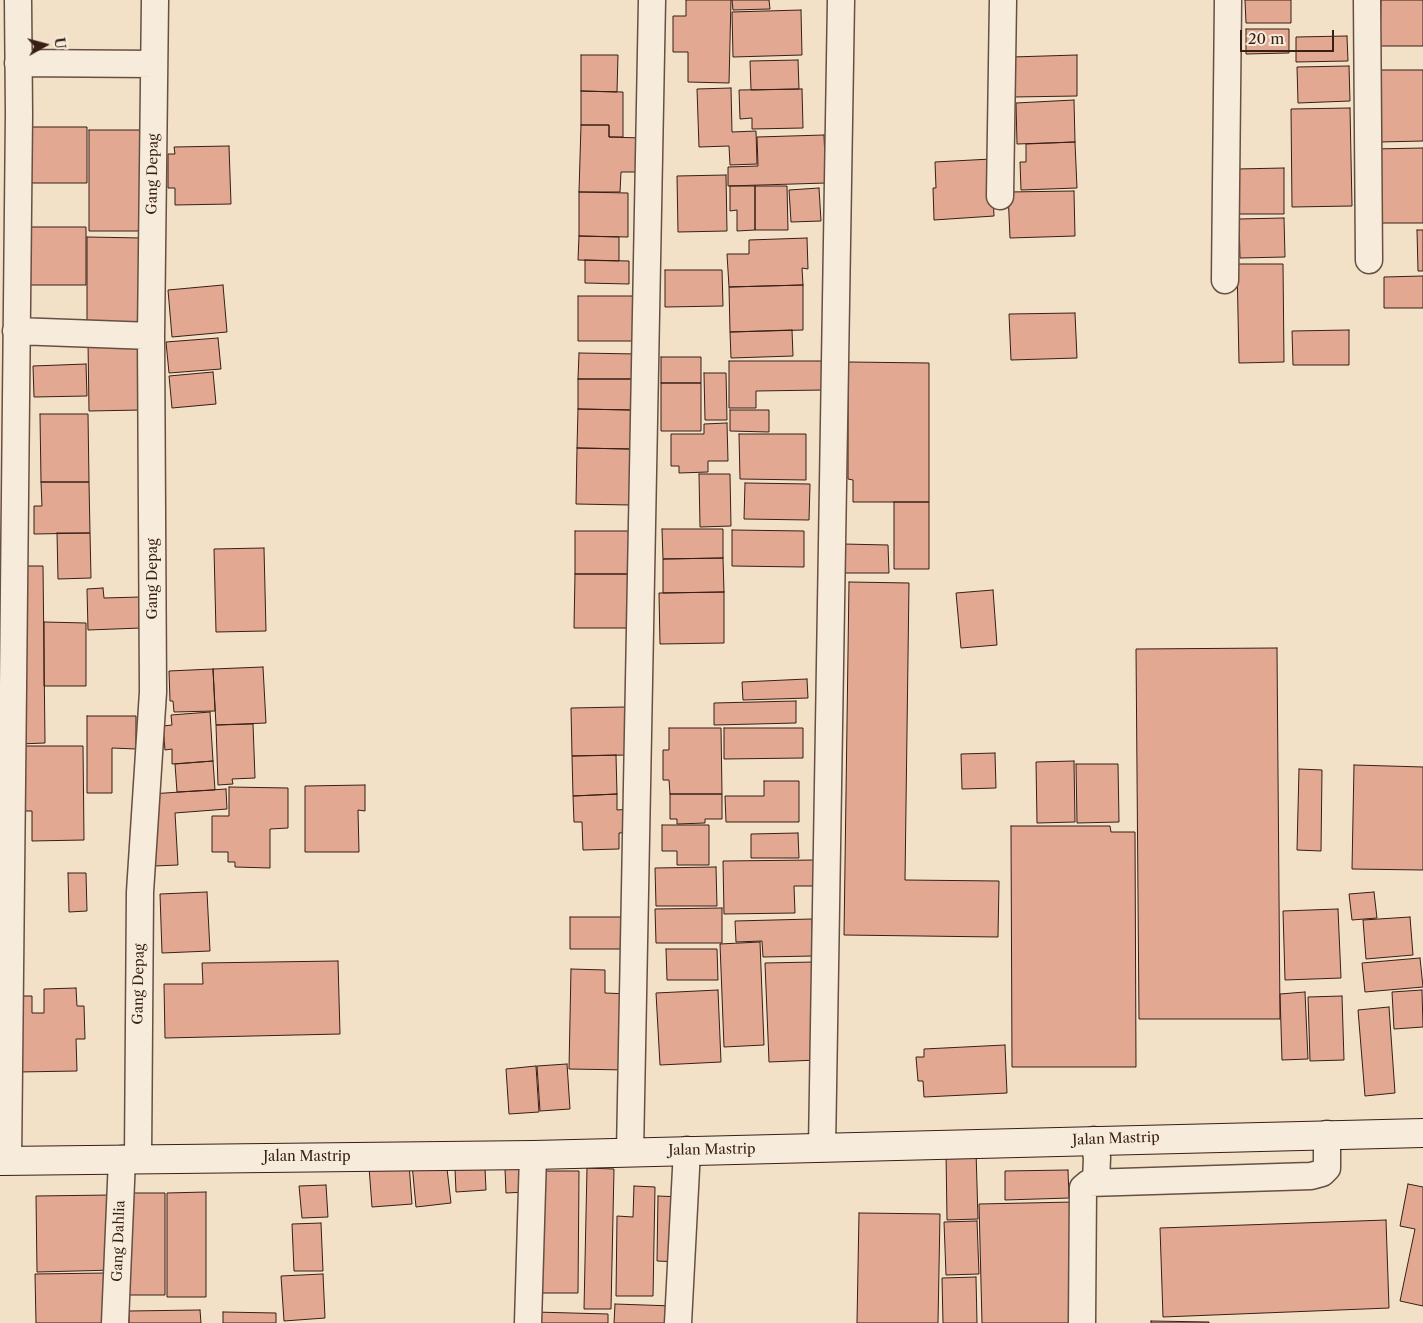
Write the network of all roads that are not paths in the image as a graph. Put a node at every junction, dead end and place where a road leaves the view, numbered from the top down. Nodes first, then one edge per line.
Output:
1 (18, 0) edge
2 (155, 0) edge
3 (652, 0) edge
4 (840, 0) edge
5 (1003, 0) edge
6 (1228, 0) edge
7 (1367, 0) edge
8 (18, 63) junction
9 (154, 64) junction
10 (1000, 196) dead end
11 (1370, 260) dead end
12 (1225, 280) dead end
13 (16, 331) junction
14 (151, 336) junction
15 (1423, 1133) edge
16 (1328, 1134) junction
17 (1094, 1140) junction
18 (822, 1148) junction
19 (686, 1150) junction
20 (630, 1152) junction
21 (532, 1155) junction
22 (130, 1158) junction
23 (4, 1161) edge
24 (1096, 1181) junction
25 (115, 1323) edge
26 (528, 1323) edge
27 (678, 1323) edge
28 (1082, 1323) edge

1 - 8 street
2 - 9 street, Gang Depag
3 - 20 street
4 - 18 street
5 - 10 street
6 - 12 street
7 - 11 street
8 - 9 street
8 - 13 street
9 - 14 street, Gang Depag
13 - 14 street
13 - 23 street
14 - 22 street, Gang Depag
15 - 16 main road, Jalan Mastrip
16 - 17 main road, Jalan Mastrip
16 - 24 street
17 - 18 main road, Jalan Mastrip
17 - 24 street
18 - 19 main road, Jalan Mastrip
19 - 20 main road, Jalan Mastrip
19 - 27 street
20 - 21 main road, Jalan Mastrip
21 - 22 main road, Jalan Mastrip
21 - 26 street
22 - 23 main road, Jalan Mastrip
22 - 25 street, Gang Dahlia
24 - 28 street

